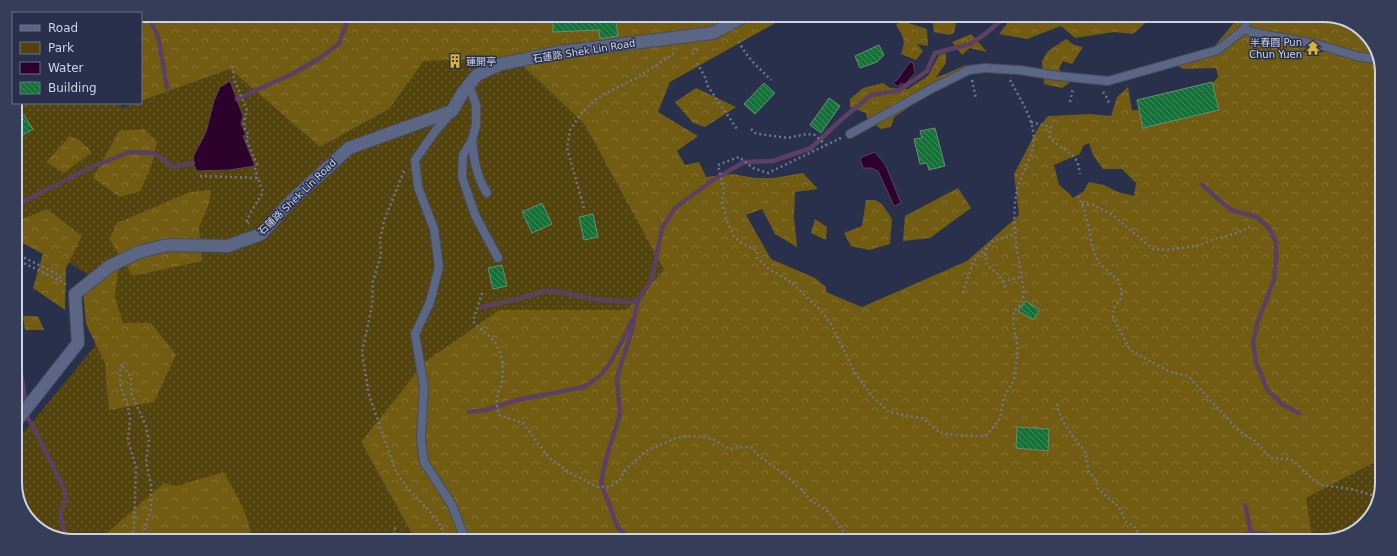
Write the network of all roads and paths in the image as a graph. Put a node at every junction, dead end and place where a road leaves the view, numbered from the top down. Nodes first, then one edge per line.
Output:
1 (733, 22) edge
2 (1247, 22) edge
3 (1244, 29) junction
4 (690, 36) junction
5 (740, 41) dead end
6 (1372, 58) edge
7 (697, 63) dead end
8 (232, 66) dead end
9 (1004, 69) junction
10 (972, 79) dead end
11 (771, 80) dead end
12 (1074, 81) dead end
13 (469, 85) junction
14 (976, 99) dead end
15 (1070, 102) dead end
16 (452, 111) junction
17 (1031, 122) junction
18 (737, 129) dead end
19 (751, 130) dead end
20 (850, 134) joint
21 (472, 140) junction
22 (826, 145) junction
23 (415, 160) junction
24 (1080, 174) dead end
25 (200, 176) dead end
26 (258, 178) junction
27 (487, 193) dead end
28 (1078, 196) dead end
29 (1082, 204) junction
30 (584, 208) dead end
31 (272, 222) junction
32 (1250, 228) dead end
33 (1015, 234) junction
34 (988, 247) junction
35 (22, 253) edge
36 (498, 258) dead end
37 (22, 263) edge
38 (1022, 277) junction
39 (61, 281) junction
40 (1003, 281) junction
41 (1006, 289) dead end
42 (482, 292) dead end
43 (963, 293) dead end
44 (75, 294) junction
45 (1057, 404) dead end
46 (22, 405) edge
47 (24, 412) junction
48 (22, 414) edge
49 (1373, 495) edge
50 (396, 525) dead end
51 (132, 534) edge
52 (142, 534) edge
53 (395, 534) edge
54 (443, 534) edge
55 (463, 534) edge
56 (845, 534) edge
57 (1139, 534) edge

1 - 4 street, 石蓮路 Shek Lin Road
2 - 3 lane
3 - 6 lane
3 - 9 lane
4 - 13 street, 石蓮路 Shek Lin Road
4 - 30 path
5 - 11 path
7 - 18 path
8 - 26 path
9 - 17 path
9 - 20 lane
10 - 14 path
12 - 15 path
13 - 16 street, 石蓮路 Shek Lin Road
13 - 21 lane
16 - 23 lane
16 - 31 street, 石蓮路 Shek Lin Road
17 - 24 path
17 - 33 path
19 - 22 path
20 - 22 path
21 - 27 lane
21 - 36 lane
22 - 38 path
23 - 54 path
23 - 55 lane
25 - 26 path
26 - 31 path
28 - 29 path
29 - 32 path
29 - 49 path
31 - 44 street, 石蓮路 Shek Lin Road
33 - 34 path
33 - 38 path
34 - 40 path
34 - 43 path
35 - 39 path
37 - 39 path
38 - 40 path
39 - 44 path
40 - 41 path
42 - 56 path
44 - 47 street
45 - 57 path
46 - 47 path
47 - 48 street
50 - 53 path
51 - 52 path

